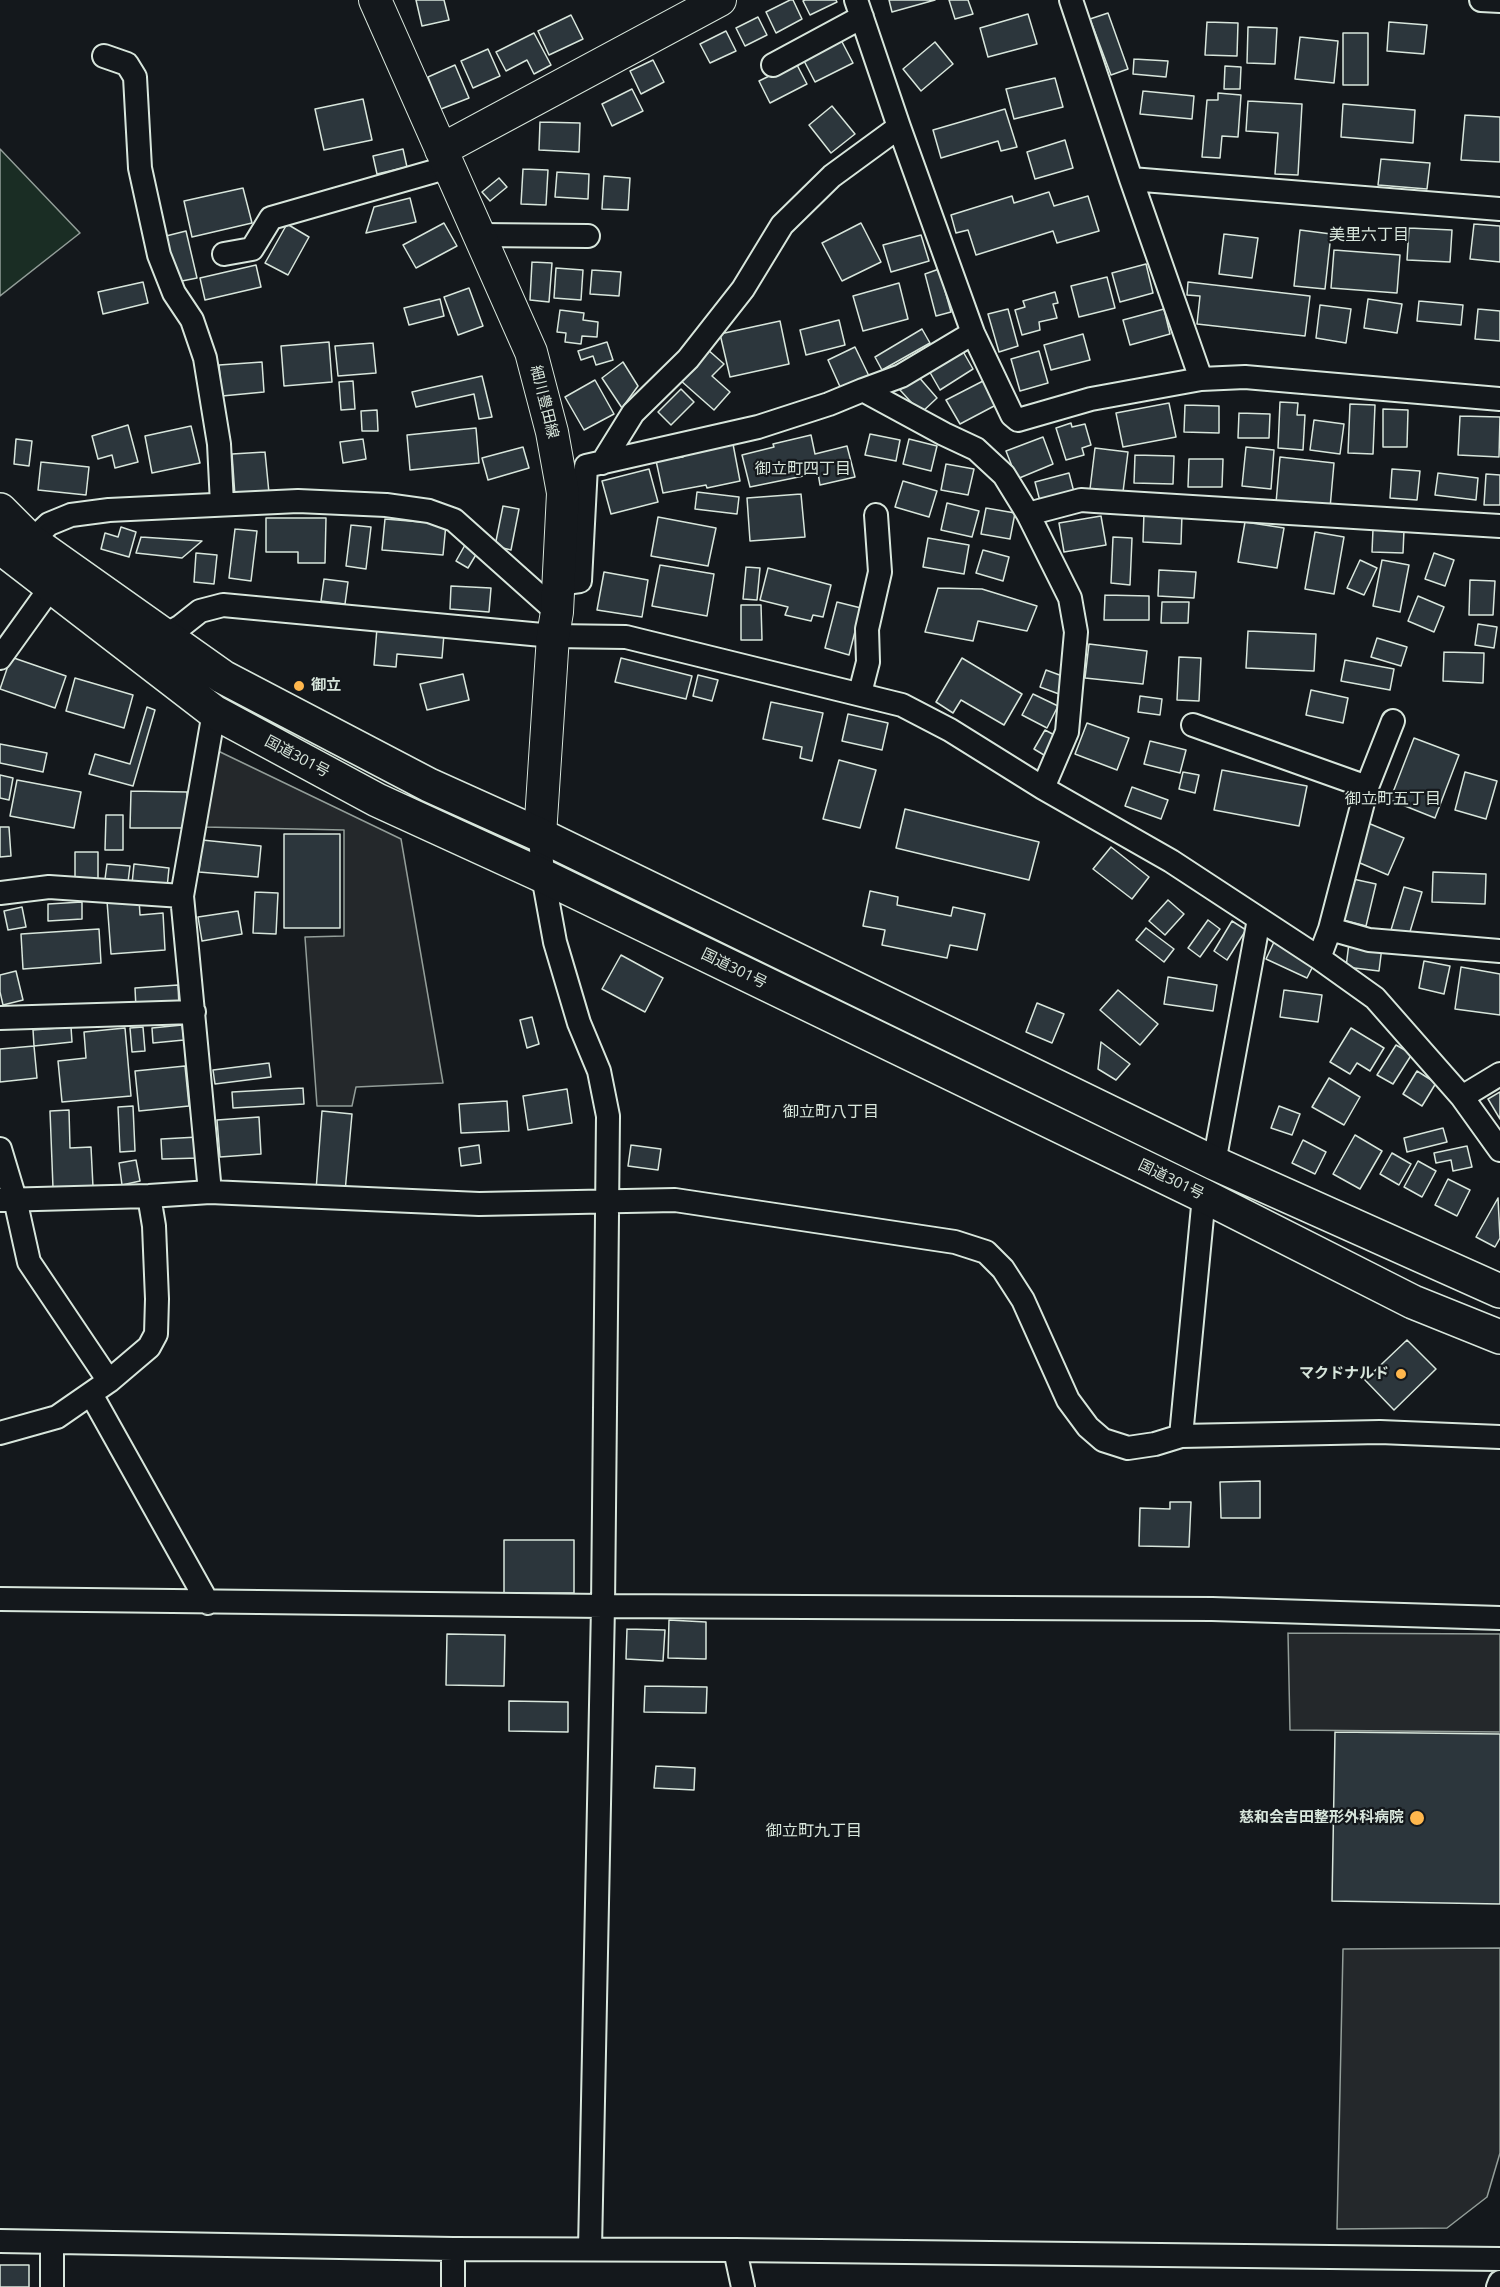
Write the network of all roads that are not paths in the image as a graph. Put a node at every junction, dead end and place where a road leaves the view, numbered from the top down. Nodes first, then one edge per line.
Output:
1 (375, 0) edge
2 (720, 0) edge
3 (1071, 0) edge
4 (1481, 0) edge
5 (1500, 1) edge
6 (859, 9) edge
7 (104, 56) dead end
8 (773, 65) dead end
9 (899, 127) junction
10 (445, 158) junction
11 (1131, 179) junction
12 (1500, 209) edge
13 (480, 235) junction
14 (588, 236) dead end
15 (224, 254) dead end
16 (973, 333) junction
17 (1201, 379) junction
18 (863, 390) junction
19 (1500, 399) edge
20 (602, 463) junction
21 (222, 504) junction
22 (0, 510) edge
23 (1028, 514) junction
24 (876, 515) dead end
25 (1500, 526) edge
26 (15, 544) edge
27 (51, 587) junction
28 (556, 611) junction
29 (163, 636) junction
30 (0, 658) edge
31 (860, 693) junction
32 (214, 712) junction
33 (1394, 721) dead end
34 (1193, 725) dead end
35 (1367, 787) junction
36 (1043, 788) junction
37 (540, 836) junction
38 (543, 876) junction
39 (0, 893) edge
40 (182, 896) junction
41 (1259, 919) junction
42 (1330, 929) junction
43 (1500, 951) edge
44 (1319, 958) junction
45 (194, 1012) junction
46 (0, 1018) edge
47 (1500, 1074) edge
48 (1462, 1097) junction
49 (0, 1149) edge
50 (1500, 1150) edge
51 (1214, 1163) junction
52 (210, 1192) junction
53 (149, 1196) junction
54 (1204, 1196) junction
55 (7, 1199) edge
56 (606, 1201) junction
57 (1500, 1291) edge
58 (1500, 1337) edge
59 (100, 1387) junction
60 (0, 1433) edge
61 (1181, 1436) junction
62 (1500, 1437) edge
63 (0, 1599) edge
64 (208, 1603) junction
65 (603, 1606) junction
66 (1500, 1618) edge
67 (0, 2241) edge
68 (52, 2242) junction
69 (453, 2249) junction
70 (590, 2249) junction
71 (735, 2250) junction
72 (1500, 2259) edge
73 (1500, 2282) edge
74 (52, 2287) edge
75 (453, 2287) edge
76 (743, 2287) edge
77 (1498, 2287) edge

1 - 10 main road, 細川豊田線
2 - 10 main road
3 - 11 street
4 - 5 street
6 - 8 street
6 - 9 street
7 - 21 street
9 - 16 street
9 - 20 street
10 - 13 main road, 細川豊田線
10 - 15 street
11 - 12 street
11 - 17 street
13 - 14 street
13 - 28 main road, 細川豊田線
16 - 17 street
16 - 18 street
17 - 19 street
18 - 20 street
18 - 23 street
20 - 28 street
21 - 26 street
21 - 28 street
22 - 26 highway, 国道301号
23 - 25 street
23 - 36 street
24 - 31 street
26 - 27 highway, 国道301号
26 - 29 highway, 国道301号
27 - 30 street
27 - 32 highway, 国道301号
28 - 29 street
28 - 31 street
28 - 37 main road, 細川豊田線
29 - 37 highway, 国道301号
31 - 36 street
32 - 38 highway, 国道301号
32 - 40 street
33 - 35 street
34 - 35 street
35 - 42 street
36 - 41 street
37 - 38 street
37 - 51 highway, 国道301号
38 - 54 highway, 国道301号
38 - 56 street
39 - 40 street
40 - 45 street
41 - 44 street
41 - 51 street
42 - 43 street
42 - 44 street
44 - 48 street
45 - 46 street
45 - 52 street
47 - 48 street
48 - 50 street
49 - 55 street
51 - 57 highway, 国道301号
52 - 53 street
52 - 56 street
53 - 55 street
53 - 59 street
54 - 58 highway, 国道301号
54 - 61 street
55 - 59 street
56 - 61 street
56 - 65 street
59 - 60 street
59 - 64 street
61 - 62 street
63 - 64 street
64 - 65 street
65 - 66 street
65 - 70 street
67 - 68 street
68 - 69 street
68 - 74 street
69 - 70 street
69 - 75 street
70 - 71 street
71 - 72 street
71 - 76 street
73 - 77 street

